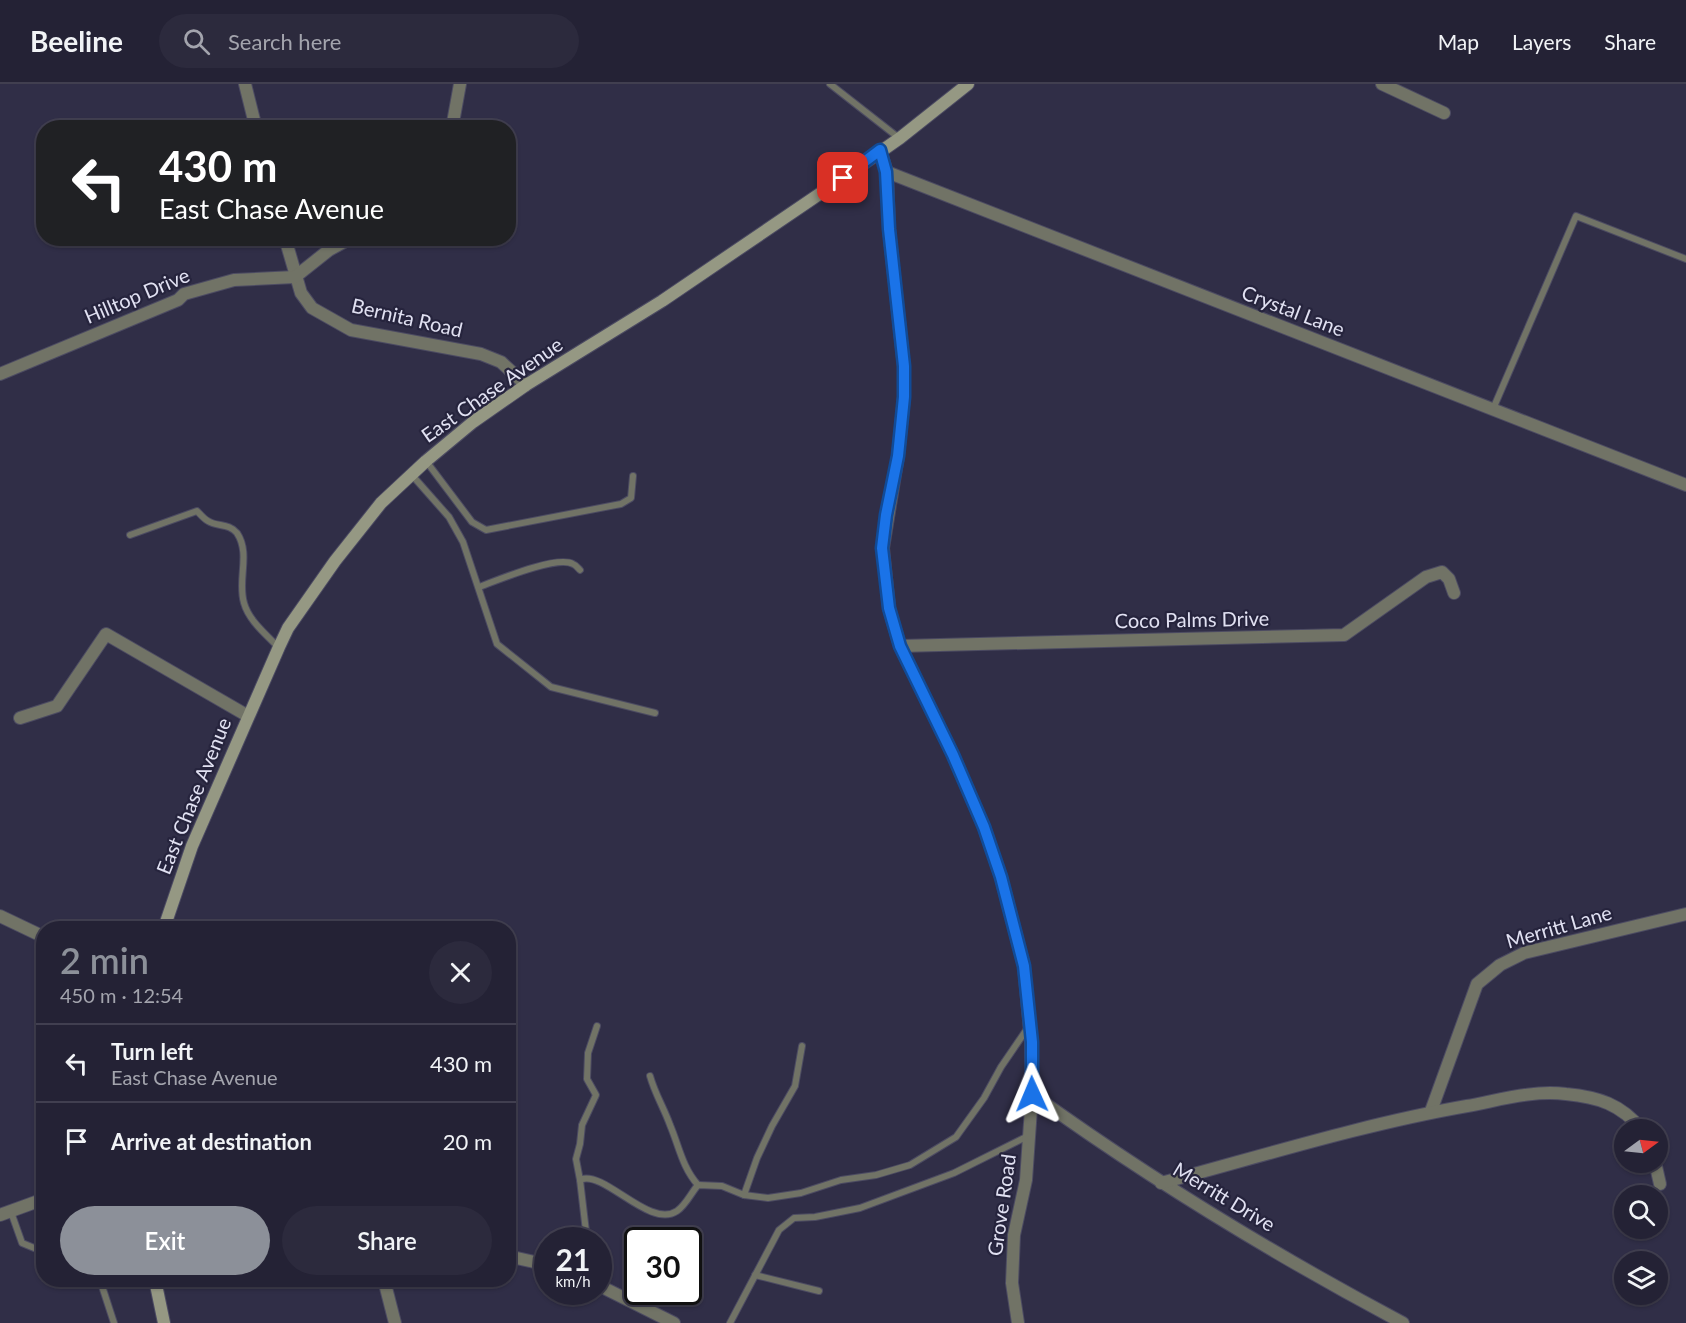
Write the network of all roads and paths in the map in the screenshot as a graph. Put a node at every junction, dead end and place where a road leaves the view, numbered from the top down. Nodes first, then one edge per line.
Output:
1 (245, 84) edge
2 (460, 84) edge
3 (830, 84) edge
4 (968, 84) edge
5 (1382, 84) edge
6 (1444, 113) dead end
7 (254, 120) edge
8 (453, 120) edge
9 (900, 138) junction
10 (880, 150) junction
11 (886, 172) junction
12 (287, 246) edge
13 (336, 246) edge
14 (1686, 259) edge
15 (295, 277) junction
16 (0, 374) edge
17 (526, 385) junction
18 (1492, 410) junction
19 (426, 461) junction
20 (411, 474) junction
21 (633, 477) dead end
22 (1686, 484) edge
23 (130, 535) dead end
24 (580, 570) dead end
25 (479, 587) junction
26 (1454, 592) dead end
27 (900, 646) junction
28 (279, 647) junction
29 (655, 713) dead end
30 (248, 716) junction
31 (20, 718) dead end
32 (1686, 914) edge
33 (0, 916) edge
34 (166, 921) edge
35 (36, 933) edge
36 (1029, 1025) junction
37 (597, 1026) dead end
38 (802, 1046) dead end
39 (650, 1076) dead end
40 (1032, 1094) junction
41 (1431, 1111) junction
42 (1633, 1119) edge
43 (1030, 1135) junction
44 (1658, 1173) edge
45 (580, 1180) junction
46 (1161, 1183) junction
47 (1660, 1184) dead end
48 (698, 1185) junction
49 (744, 1195) junction
50 (36, 1202) edge
51 (5, 1213) edge
52 (585, 1227) edge
53 (36, 1249) edge
54 (516, 1258) edge
55 (534, 1262) edge
56 (755, 1275) junction
57 (102, 1287) edge
58 (156, 1287) edge
59 (386, 1287) edge
60 (819, 1291) dead end
61 (612, 1292) edge
62 (114, 1323) edge
63 (164, 1323) edge
64 (395, 1323) edge
65 (674, 1323) edge
66 (730, 1323) edge
67 (1018, 1323) edge
68 (1402, 1323) edge

1 - 7 street
2 - 8 street
3 - 9 lane
4 - 9 main road, East Chase Avenue
5 - 6 street
9 - 10 main road, East Chase Avenue
10 - 11 street, Grove Road
10 - 17 main road, East Chase Avenue
11 - 18 street, Crystal Lane
11 - 27 street, Grove Road
12 - 15 street, Bernita Road
13 - 15 street
14 - 18 lane
15 - 16 street, Hilltop Drive
15 - 17 street, Bernita Road
17 - 19 main road, East Chase Avenue
18 - 22 street, Crystal Lane
19 - 20 main road, East Chase Avenue
19 - 21 lane
20 - 25 lane
20 - 28 main road, East Chase Avenue
23 - 28 lane
24 - 25 lane
25 - 29 lane
26 - 27 street, Coco Palms Drive
27 - 36 street, Grove Road
28 - 30 main road, East Chase Avenue
30 - 31 street
30 - 34 main road, East Chase Avenue
32 - 41 street, Merritt Lane
33 - 35 street
36 - 40 street, Grove Road
36 - 49 lane
37 - 45 lane
38 - 49 lane
39 - 48 lane
40 - 43 street, Grove Road
40 - 46 street, Merritt Drive
41 - 42 street
41 - 46 street
43 - 56 lane
43 - 67 street, Grove Road
44 - 47 street
45 - 48 lane
45 - 52 lane
46 - 68 street, Merritt Drive
48 - 49 lane
50 - 51 street
51 - 53 lane
54 - 55 street
56 - 60 lane
56 - 66 lane
57 - 62 lane
58 - 63 main road
59 - 64 street
61 - 65 street

